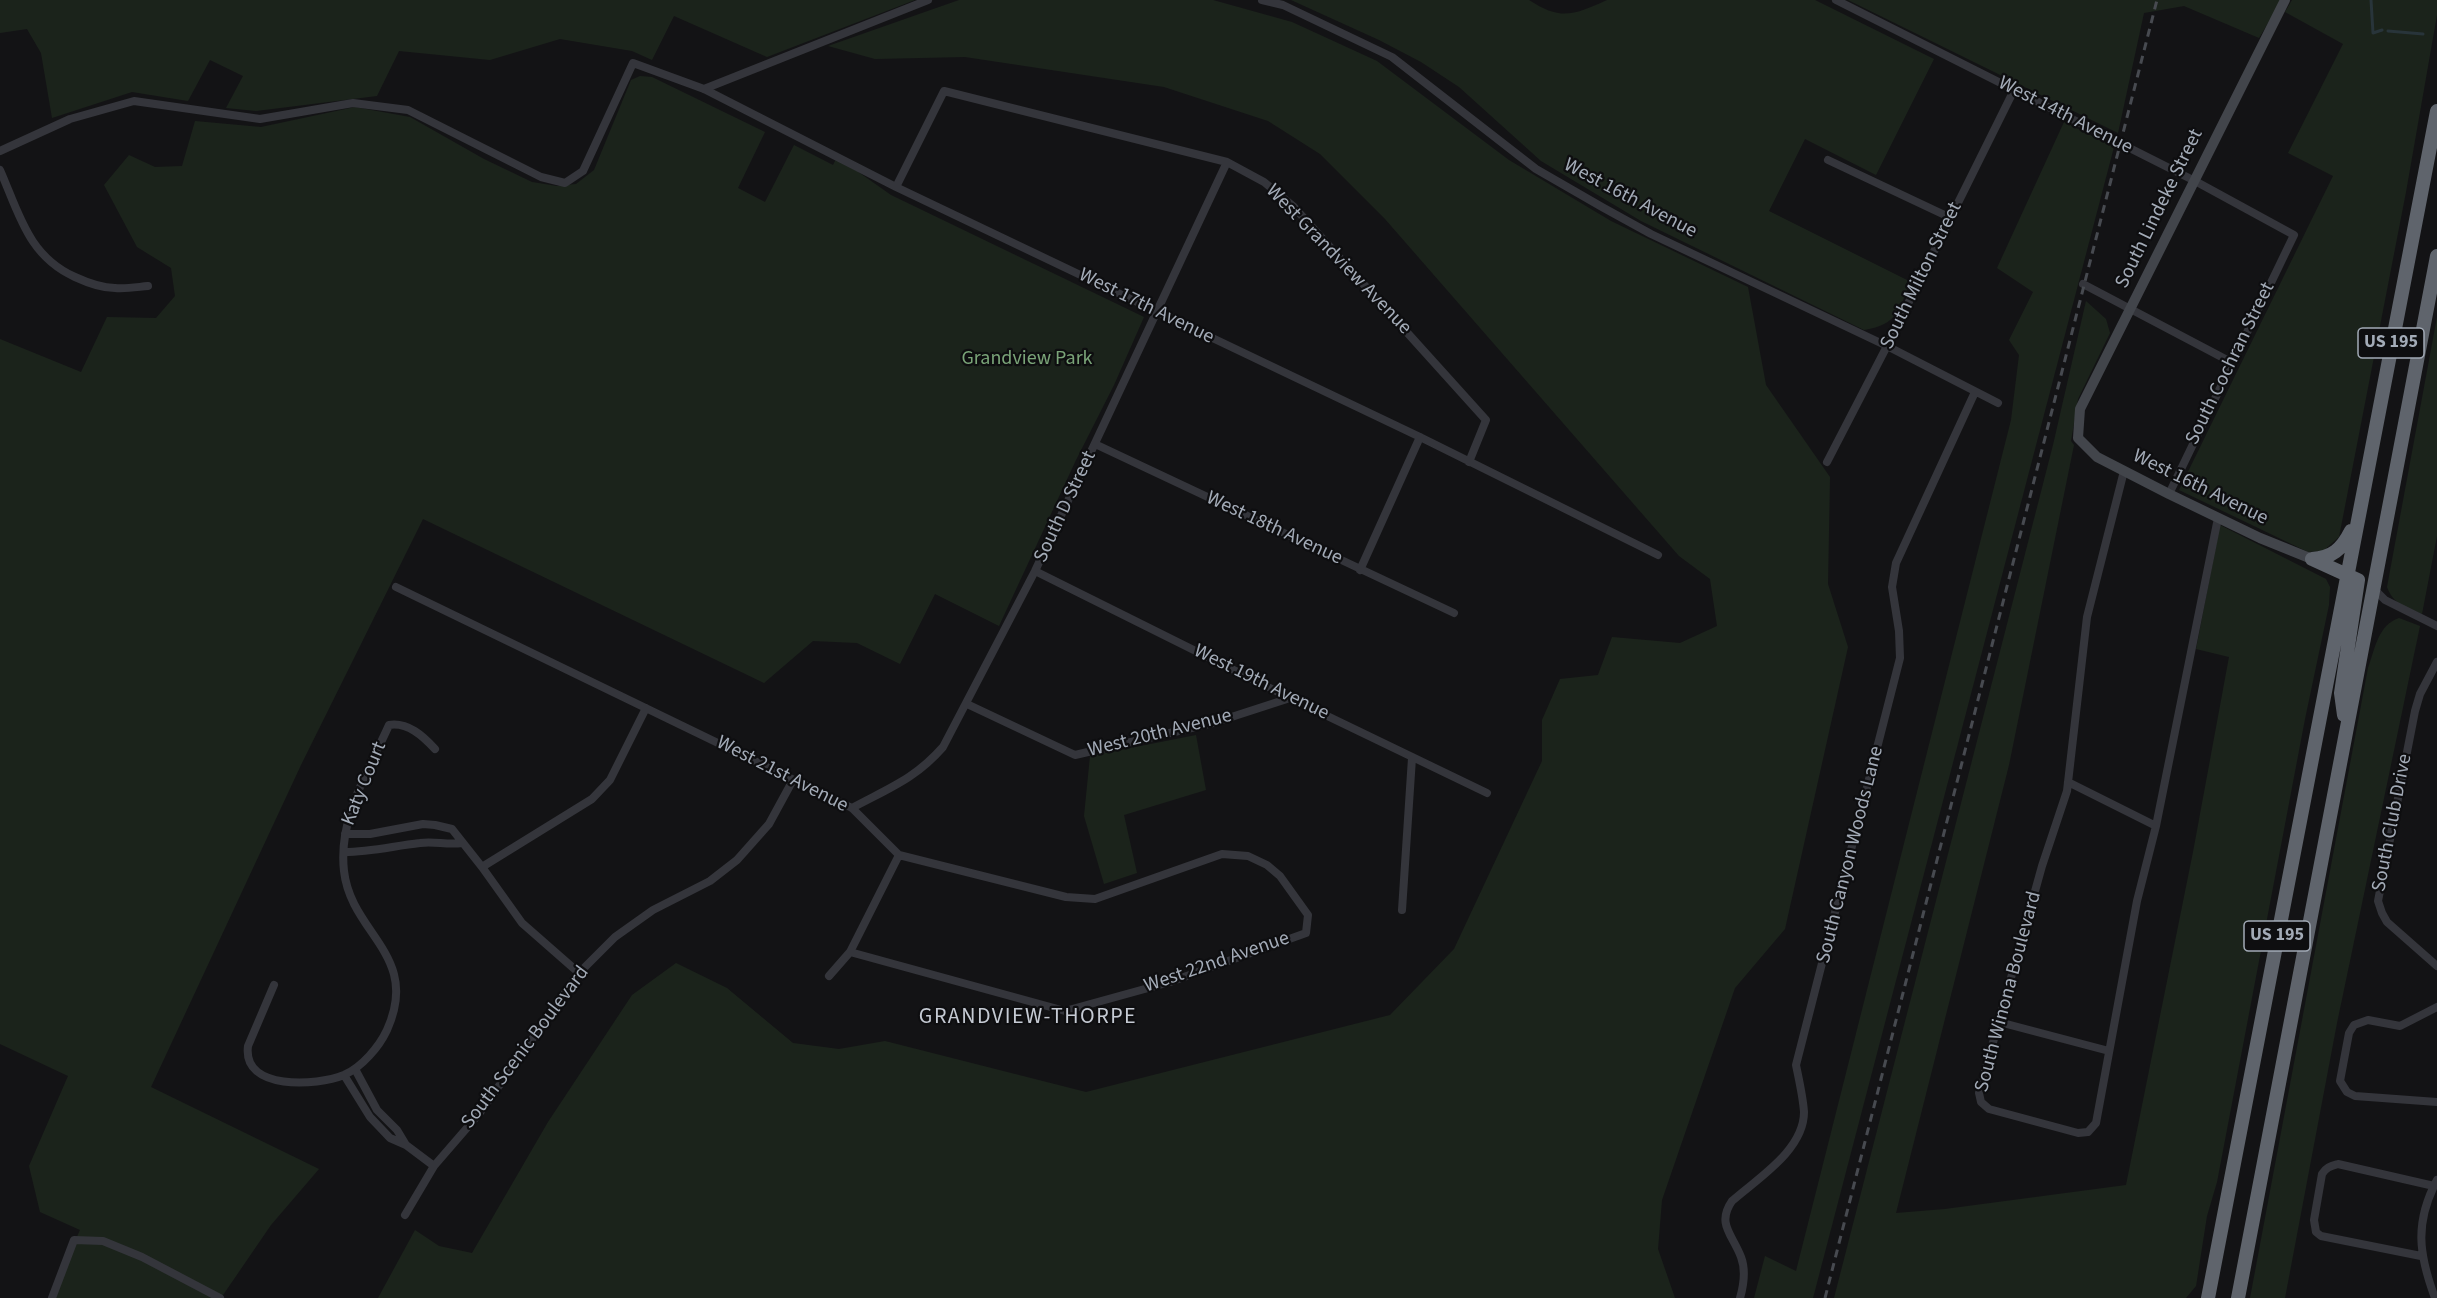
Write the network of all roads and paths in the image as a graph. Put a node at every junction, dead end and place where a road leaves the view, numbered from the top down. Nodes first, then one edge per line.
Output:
1 (928, 0) edge
2 (1262, 0) edge
3 (1836, 0) edge
4 (2285, 0) edge
5 (704, 89) junction
6 (2014, 90) junction
7 (2437, 111) edge
8 (0, 151) edge
9 (1828, 160) dead end
10 (1227, 162) junction
11 (0, 170) edge
12 (2195, 181) junction
13 (896, 187) junction
14 (1951, 218) junction
15 (2294, 235) joint
16 (2437, 256) edge
17 (2083, 284) dead end
18 (148, 286) dead end
19 (2131, 309) junction
20 (1156, 313) junction
21 (1887, 346) junction
22 (2231, 362) junction
23 (1975, 392) junction
24 (1998, 403) dead end
25 (1420, 437) junction
26 (2078, 438) joint
27 (1095, 444) junction
28 (1469, 462) junction
29 (1827, 462) dead end
30 (2124, 471) junction
31 (2169, 494) junction
32 (2218, 518) junction
33 (2358, 518) junction
34 (1658, 555) dead end
35 (2312, 559) junction
36 (1360, 570) junction
37 (1035, 571) junction
38 (2352, 577) junction
39 (396, 587) dead end
40 (2373, 588) junction
41 (1454, 613) dead end
42 (2437, 626) edge
43 (2437, 662) edge
44 (1290, 698) junction
45 (967, 704) junction
46 (646, 708) junction
47 (2321, 718) junction
48 (2346, 726) junction
49 (435, 749) dead end
50 (1412, 758) junction
51 (793, 780) junction
52 (2068, 782) junction
53 (1487, 793) dead end
54 (852, 808) junction
55 (2156, 826) junction
56 (345, 834) junction
57 (462, 843) junction
58 (344, 852) junction
59 (899, 855) junction
60 (482, 867) junction
61 (1402, 910) dead end
62 (850, 952) junction
63 (2437, 966) edge
64 (579, 973) junction
65 (829, 976) dead end
66 (274, 985) dead end
67 (2437, 1006) edge
68 (1999, 1022) junction
69 (2109, 1051) junction
70 (355, 1069) junction
71 (344, 1075) junction
72 (2437, 1102) edge
73 (406, 1145) junction
74 (434, 1166) junction
75 (2435, 1183) edge
76 (405, 1215) dead end
77 (2421, 1256) junction
78 (52, 1298) edge
79 (220, 1298) edge
80 (1740, 1298) edge
81 (2208, 1298) edge
82 (2238, 1298) edge
83 (2435, 1298) edge

1 - 5 street
2 - 21 street, West 16th Avenue
3 - 6 street, West 14th Avenue
4 - 12 street, South Lindeke Street
5 - 8 street, West 17th Avenue
5 - 13 street, West 17th Avenue
6 - 12 street, West 14th Avenue
6 - 14 street, South Milton Street
7 - 33 highway, US 195
9 - 14 street
10 - 13 street, West Grandview Avenue
10 - 20 street, South D Street
10 - 28 street, West Grandview Avenue
11 - 18 street
12 - 15 street, West 14th Avenue
12 - 19 street, South Lindeke Street
13 - 20 street, West 17th Avenue
14 - 21 street, South Milton Street
15 - 22 street, South Cochran Street
16 - 40 highway, US 195
17 - 19 street
19 - 22 street
19 - 26 street, South Lindeke Street
20 - 25 street, West 17th Avenue
20 - 27 street, South D Street
21 - 23 street, West 16th Avenue
21 - 29 street, South Milton Street
22 - 31 street, South Cochran Street
23 - 24 street, West 16th Avenue
23 - 80 street, South Canyon Woods Lane
25 - 28 street, West 17th Avenue
25 - 36 street
26 - 30 street, West 16th Avenue
27 - 36 street, West 18th Avenue
27 - 37 street, South D Street
28 - 34 street, West 17th Avenue
30 - 31 street, West 16th Avenue
30 - 52 street, South Winona Boulevard
31 - 32 street, West 16th Avenue
32 - 35 street, West 16th Avenue
32 - 55 street, South Winona Boulevard
33 - 35 highway
33 - 38 highway, US 195
35 - 38 highway
35 - 47 highway
36 - 41 street, West 18th Avenue
37 - 44 street, West 19th Avenue
37 - 45 street, South D Street
38 - 40 highway
38 - 47 highway, US 195
38 - 48 highway
39 - 46 street, West 21st Avenue
40 - 42 street
40 - 48 highway, US 195
43 - 63 street, South Club Drive
44 - 45 street, West 20th Avenue
44 - 50 street, West 19th Avenue
45 - 54 street, South D Street
46 - 51 street, West 21st Avenue
46 - 60 street
47 - 81 highway, US 195
48 - 82 highway, US 195
49 - 56 street, Katy Court
50 - 53 street, West 19th Avenue
50 - 61 street
51 - 54 street, West 21st Avenue
51 - 64 street, South Scenic Boulevard
52 - 55 street
52 - 68 street, South Winona Boulevard
54 - 59 street, West 21st Avenue
55 - 69 street, South Winona Boulevard
56 - 57 street
56 - 58 street, Katy Court
57 - 58 street
57 - 60 street
58 - 70 street, Katy Court
59 - 62 street
59 - 62 street, West 22nd Avenue
60 - 64 street
62 - 65 street
64 - 74 street, South Scenic Boulevard
66 - 71 street, Katy Court
67 - 72 street
68 - 69 street
68 - 69 street, South Winona Boulevard
70 - 71 street, Katy Court
70 - 73 street
71 - 73 street
73 - 74 street
74 - 76 street, South Scenic Boulevard
75 - 77 street
75 - 77 street
77 - 83 street
78 - 79 street

